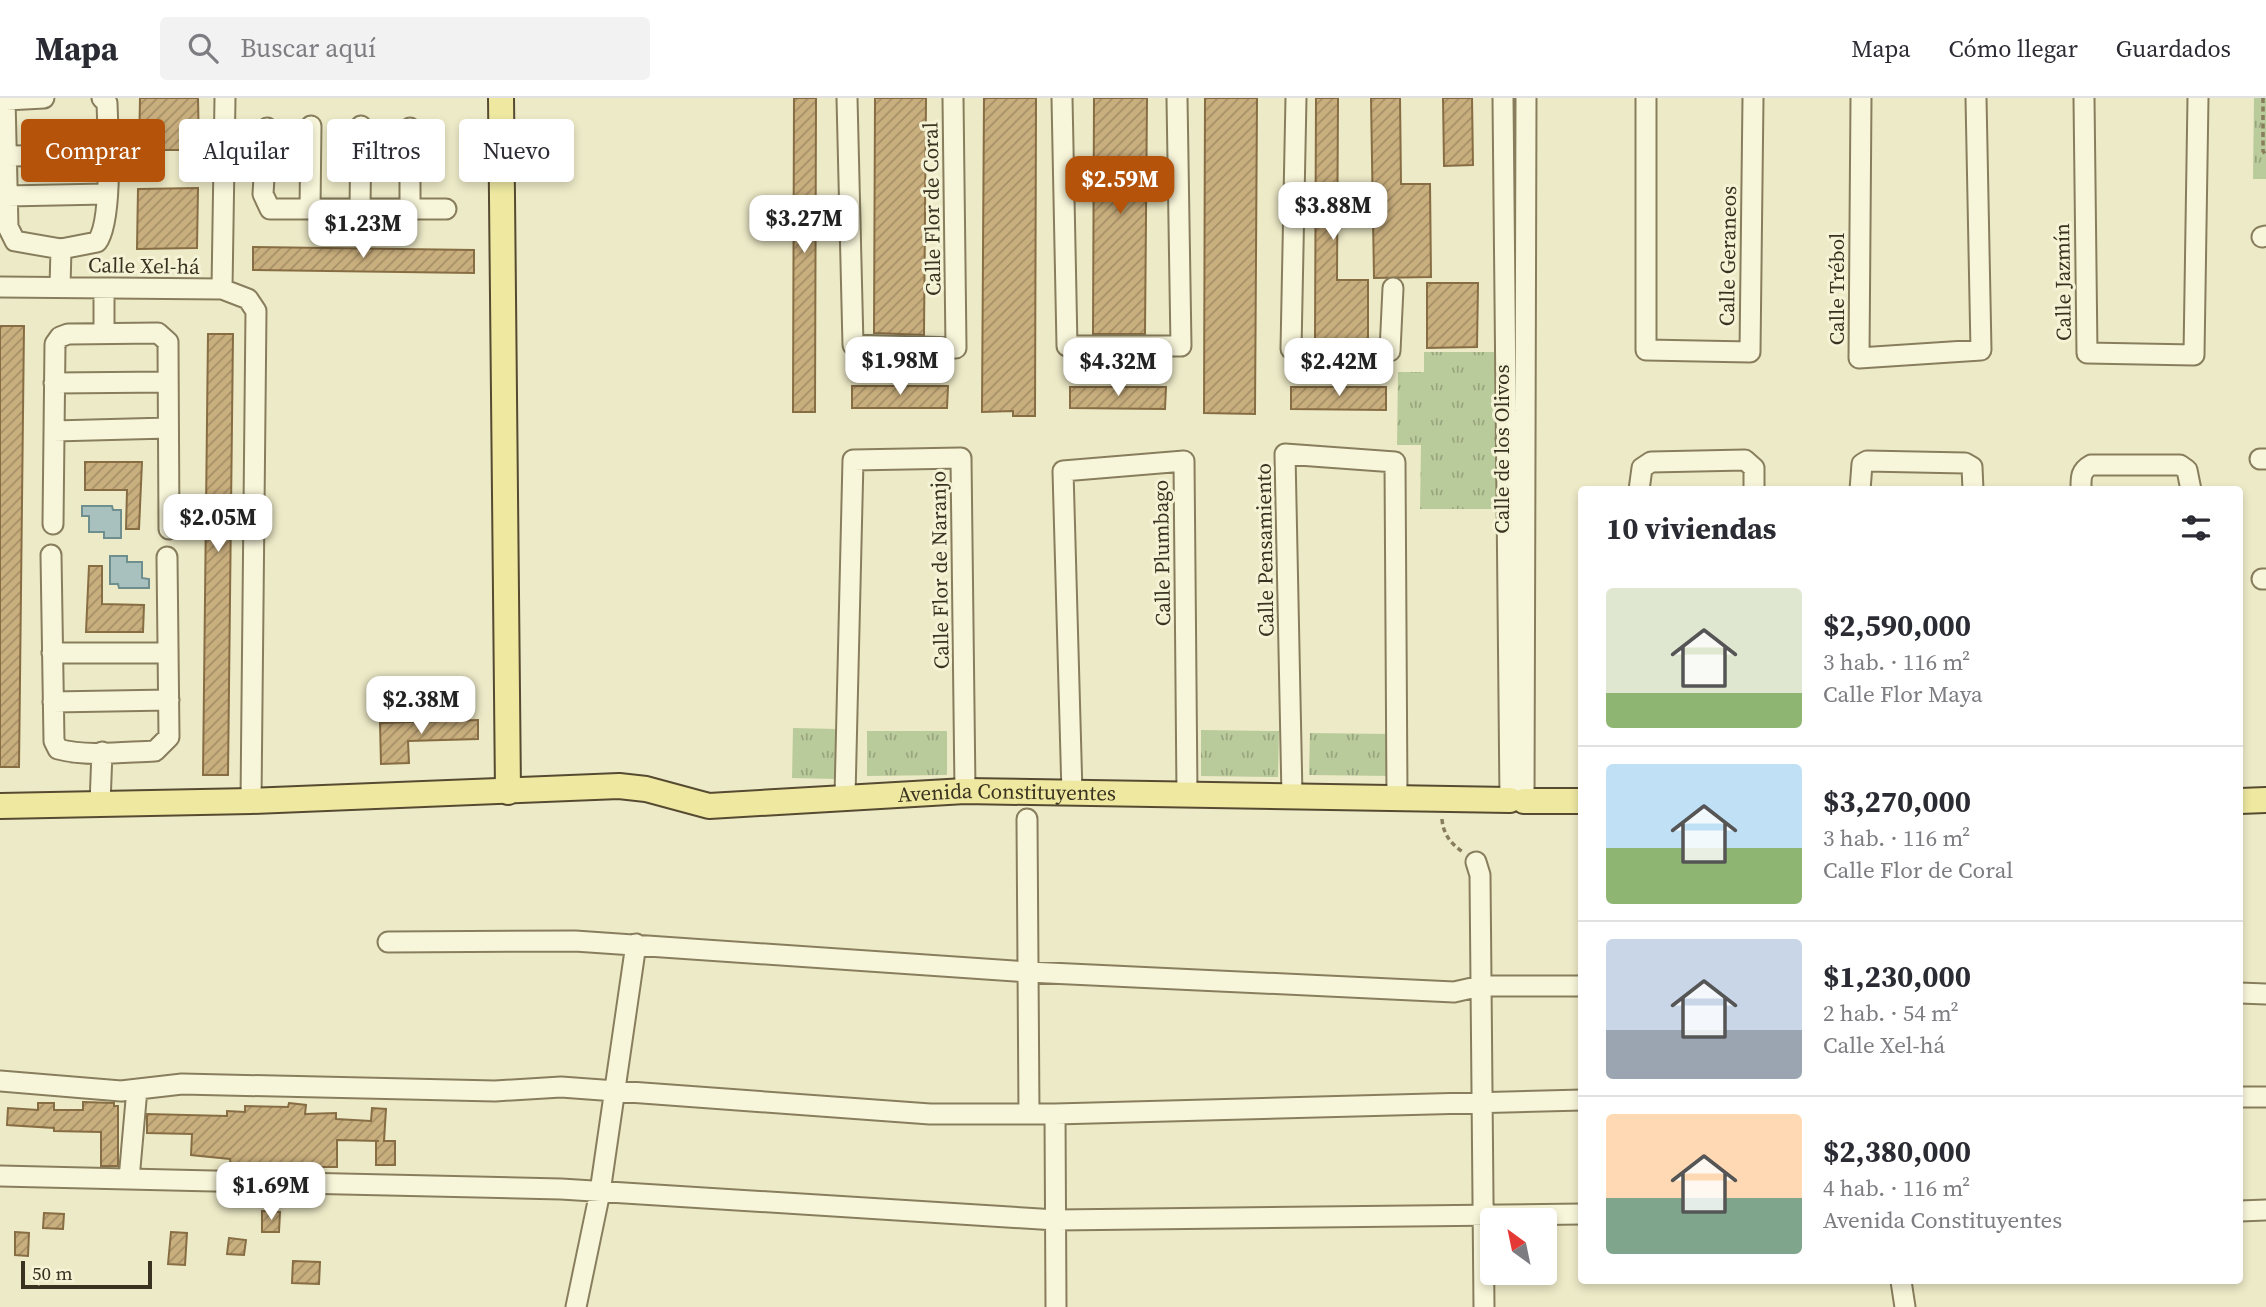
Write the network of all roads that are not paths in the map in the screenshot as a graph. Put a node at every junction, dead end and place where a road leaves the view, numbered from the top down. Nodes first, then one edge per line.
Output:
1 (44, 98) edge
2 (102, 98) edge
3 (225, 98) edge
4 (501, 98) edge
5 (847, 98) edge
6 (953, 98) edge
7 (1062, 98) edge
8 (1177, 98) edge
9 (1296, 98) edge
10 (1503, 98) edge
11 (1526, 98) edge
12 (1646, 98) edge
13 (1753, 98) edge
14 (1861, 98) edge
15 (1976, 98) edge
16 (2084, 98) edge
17 (2198, 98) edge
18 (5, 99) edge
19 (108, 119) edge
20 (225, 119) edge
21 (6, 156) junction
22 (21, 156) edge
23 (106, 182) edge
24 (224, 182) edge
25 (263, 182) edge
26 (310, 182) edge
27 (360, 182) edge
28 (410, 182) edge
29 (105, 194) junction
30 (7, 196) junction
31 (310, 209) junction
32 (360, 209) junction
33 (410, 209) junction
34 (446, 209) dead end
35 (61, 249) junction
36 (0, 287) edge
37 (60, 287) junction
38 (104, 288) junction
39 (1393, 288) dead end
40 (222, 289) junction
41 (104, 334) junction
42 (168, 382) junction
43 (54, 383) junction
44 (168, 428) junction
45 (54, 431) junction
46 (1640, 486) edge
47 (1754, 486) edge
48 (1860, 486) edge
49 (1973, 486) edge
50 (2081, 486) edge
51 (2190, 486) edge
52 (53, 524) dead end
53 (169, 529) dead end
54 (51, 555) dead end
55 (167, 557) dead end
56 (52, 653) junction
57 (168, 653) junction
58 (169, 701) junction
59 (53, 702) junction
60 (102, 752) junction
61 (965, 791) junction
62 (508, 792) junction
63 (1072, 793) junction
64 (1187, 794) junction
65 (845, 796) junction
66 (1292, 796) junction
67 (1397, 797) junction
68 (2266, 800) edge
69 (251, 801) junction
70 (1517, 801) junction
71 (1578, 801) edge
72 (2243, 801) edge
73 (100, 804) junction
74 (0, 806) edge
75 (1027, 819) dead end
76 (1476, 862) road end
77 (388, 942) dead end
78 (636, 944) junction
79 (1028, 972) junction
80 (1481, 986) junction
81 (1578, 986) edge
82 (2243, 993) edge
83 (2266, 994) edge
84 (0, 1081) edge
85 (137, 1089) junction
86 (614, 1090) junction
87 (2243, 1097) edge
88 (2266, 1097) edge
89 (1578, 1100) edge
90 (1484, 1101) junction
91 (1029, 1114) junction
92 (1055, 1114) junction
93 (0, 1175) edge
94 (129, 1179) junction
95 (600, 1192) junction
96 (1483, 1208) edge
97 (2243, 1210) edge
98 (2266, 1210) edge
99 (1480, 1214) edge
100 (1558, 1214) edge
101 (1578, 1214) edge
102 (1056, 1220) junction
103 (1901, 1284) edge
104 (1483, 1285) edge
105 (576, 1307) edge
106 (1056, 1307) edge
107 (1483, 1307) edge
108 (1905, 1307) edge

1 - 18 street
2 - 19 street
3 - 20 street, Calle Xel-há
4 - 62 main road
5 - 6 street, Calle Flor de Coral
7 - 8 street
9 - 39 street
10 - 70 street, Calle de los Olivos
11 - 70 street, Calle de los Olivos
12 - 13 street, Calle Geraneos
14 - 15 street, Calle Trébol
16 - 17 street, Calle Jazmín
18 - 21 street
21 - 22 street
21 - 30 street
23 - 29 street
24 - 40 street, Calle Xel-há
25 - 31 street
26 - 31 street
27 - 32 street
28 - 33 street
29 - 30 street
29 - 35 street
30 - 35 street
31 - 32 street
32 - 33 street
33 - 34 street
35 - 37 street
36 - 37 street, Calle Xel-há
37 - 38 street, Calle Xel-há
38 - 40 street, Calle Xel-há
38 - 41 street
40 - 69 street
41 - 42 street
41 - 43 street
42 - 43 street
42 - 44 street
43 - 45 street
44 - 45 street
44 - 53 street
45 - 52 street
46 - 47 street
48 - 49 street
50 - 51 street
54 - 56 street
55 - 57 street
56 - 57 street
56 - 59 street
57 - 58 street
58 - 59 street
58 - 60 street
59 - 60 street
60 - 73 street
61 - 63 main road, Avenida Constituyentes
61 - 65 main road, Avenida Constituyentes
61 - 65 street, Calle Flor de Naranjo
62 - 65 main road, Avenida Constituyentes
62 - 69 main road, Avenida Constituyentes
63 - 64 main road, Avenida Constituyentes
63 - 64 street, Calle Plumbago
64 - 66 main road, Avenida Constituyentes
66 - 67 main road, Avenida Constituyentes
66 - 67 street, Calle Pensamiento
67 - 70 main road, Avenida Constituyentes
68 - 72 main road
69 - 73 main road, Avenida Constituyentes
70 - 71 main road, Avenida Constituyentes
73 - 74 main road, Avenida Constituyentes
75 - 79 street
76 - 80 street
77 - 78 street
78 - 79 street
78 - 86 street
79 - 80 street
79 - 91 street
80 - 81 street
80 - 90 street
82 - 83 street
84 - 85 street
85 - 86 street
85 - 94 street
86 - 91 street
86 - 95 street
87 - 88 street
89 - 90 street
90 - 92 street
90 - 96 street
91 - 92 street
92 - 102 street
93 - 94 street
94 - 95 street
95 - 102 street
95 - 105 street
97 - 98 street
99 - 102 street
100 - 101 street
102 - 106 street
103 - 108 street
104 - 107 street

